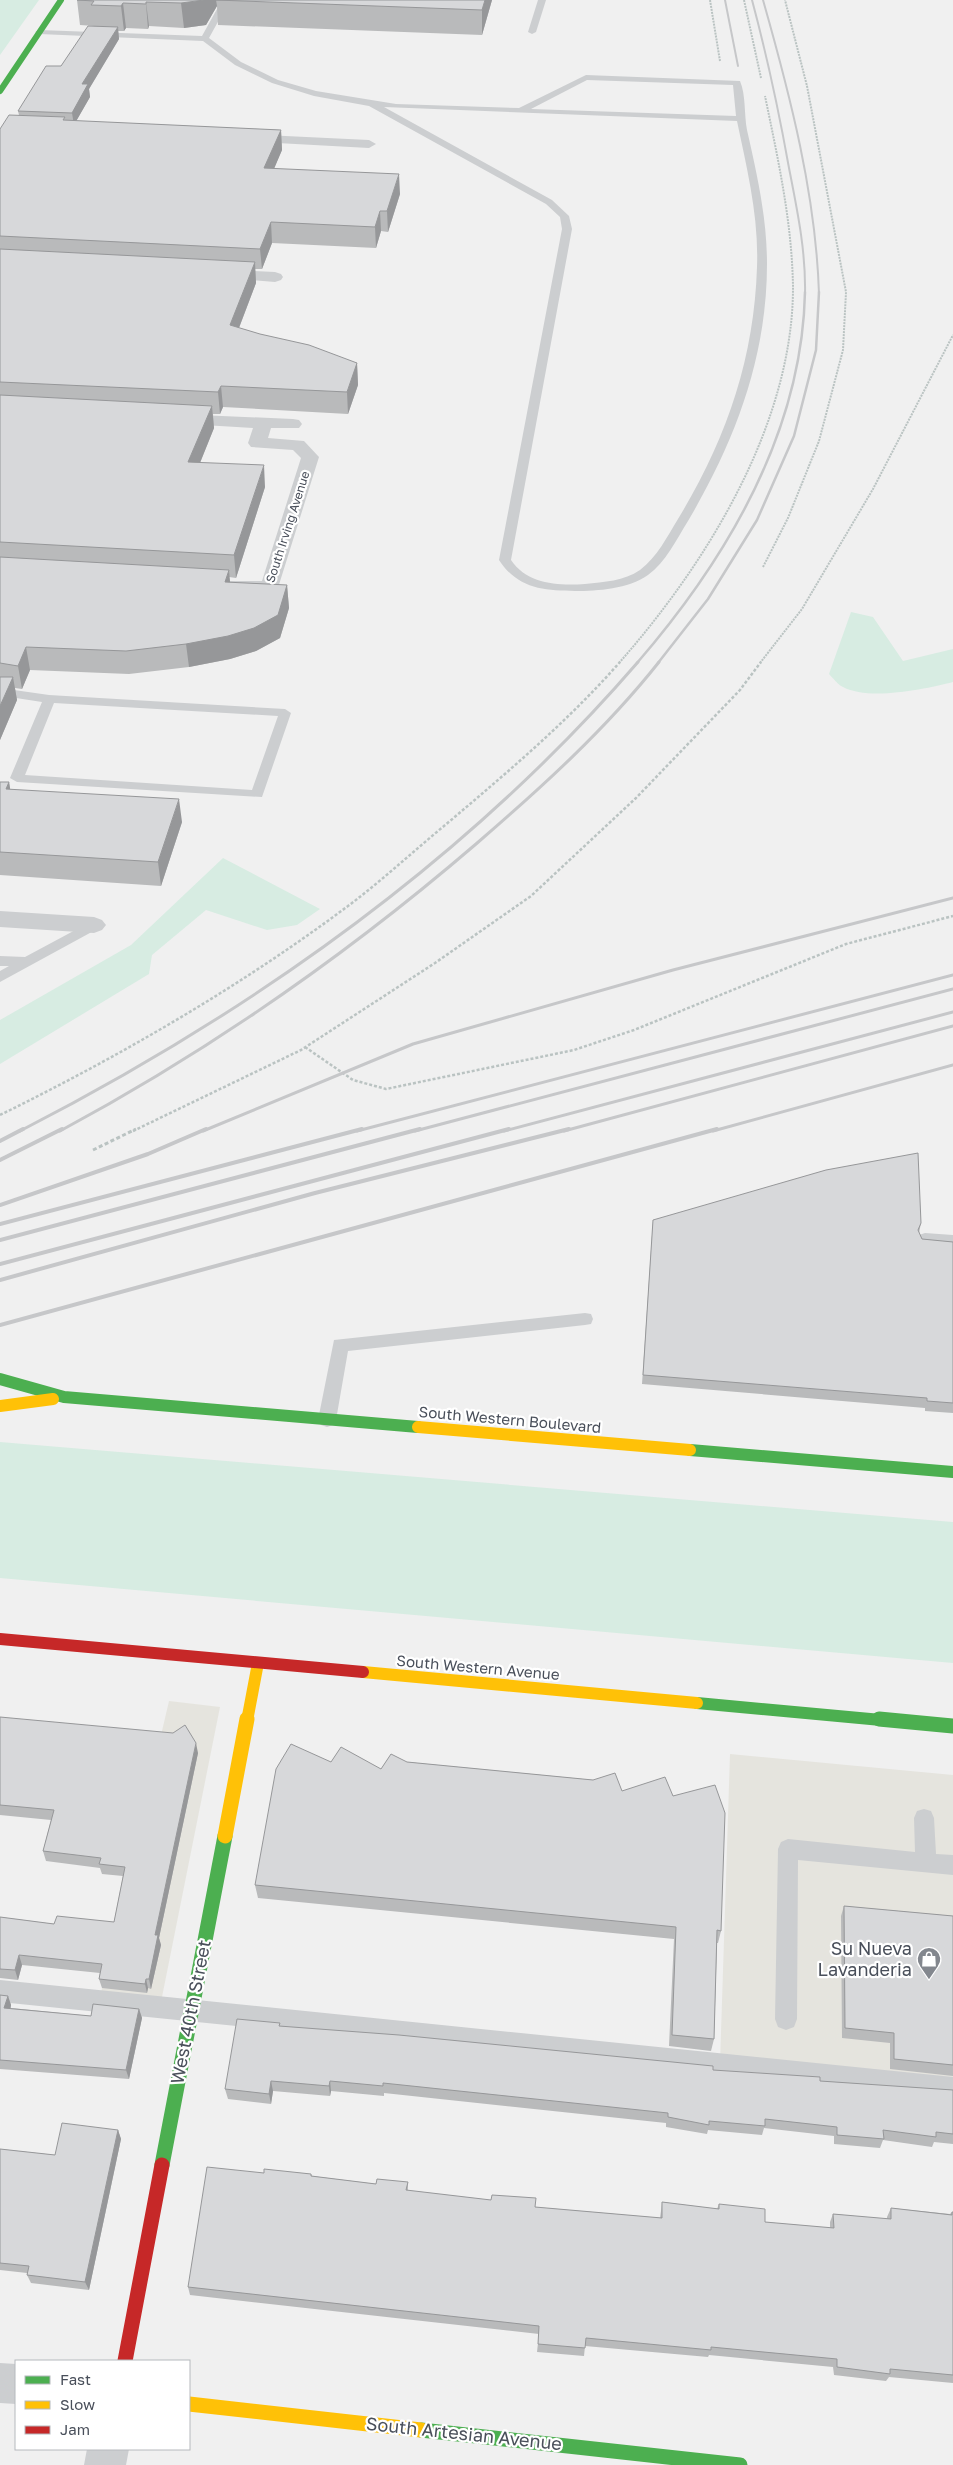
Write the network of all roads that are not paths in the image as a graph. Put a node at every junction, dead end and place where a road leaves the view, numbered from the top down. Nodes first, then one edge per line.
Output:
1 (61, 0) edge
2 (226, 0) edge
3 (542, 0) edge
4 (40, 32) junction
5 (532, 32) dead end
6 (205, 39) junction
7 (0, 73) edge
8 (12, 73) junction
9 (0, 91) edge
10 (372, 104) junction
11 (520, 111) junction
12 (741, 119) junction
13 (232, 138) edge
14 (369, 144) dead end
15 (206, 273) edge
16 (275, 277) dead end
17 (157, 418) edge
18 (264, 423) junction
19 (293, 424) dead end
20 (212, 584) edge
21 (4, 693) edge
22 (50, 699) junction
23 (0, 919) edge
24 (94, 925) joint
25 (0, 961) edge
26 (28, 962) junction
27 (0, 977) edge
28 (925, 1238) edge
29 (953, 1241) edge
30 (585, 1319) dead end
31 (0, 1379) edge
32 (64, 1398) junction
33 (0, 1406) edge
34 (326, 1420) junction
35 (953, 1472) edge
36 (0, 1639) edge
37 (258, 1663) junction
38 (953, 1726) edge
39 (924, 1818) dead end
40 (926, 1863) junction
41 (953, 1865) edge
42 (0, 1990) edge
43 (192, 2011) junction
44 (786, 2019) dead end
45 (953, 2088) edge
46 (125, 2360) edge
47 (0, 2383) edge
48 (15, 2384) edge
49 (190, 2404) edge
50 (108, 2450) edge
51 (105, 2465) edge
52 (740, 2465) edge

1 - 4 street
2 - 6 lane
3 - 5 lane
4 - 6 lane
4 - 8 street
6 - 10 lane
7 - 8 street
8 - 9 street
10 - 11 lane
10 - 12 lane
11 - 12 lane
11 - 12 lane
13 - 14 street
15 - 16 street
17 - 18 street
18 - 19 street
18 - 20 street, South Irving Avenue
21 - 22 lane
22 - 22 lane
23 - 24 street
24 - 26 lane
25 - 26 lane
26 - 27 lane
28 - 29 lane
30 - 34 lane
31 - 32 street, South Western Boulevard
32 - 33 street, South Western Boulevard
32 - 34 street, South Western Boulevard
34 - 35 street, South Western Boulevard
36 - 37 street, South Western Avenue
37 - 38 street, South Western Avenue
37 - 43 street, West 40th Street
39 - 40 lane
40 - 41 lane
40 - 44 lane
42 - 43 lane
43 - 45 lane
43 - 46 street, West 40th Street
47 - 48 street
49 - 52 street, South Artesian Avenue
50 - 51 street

